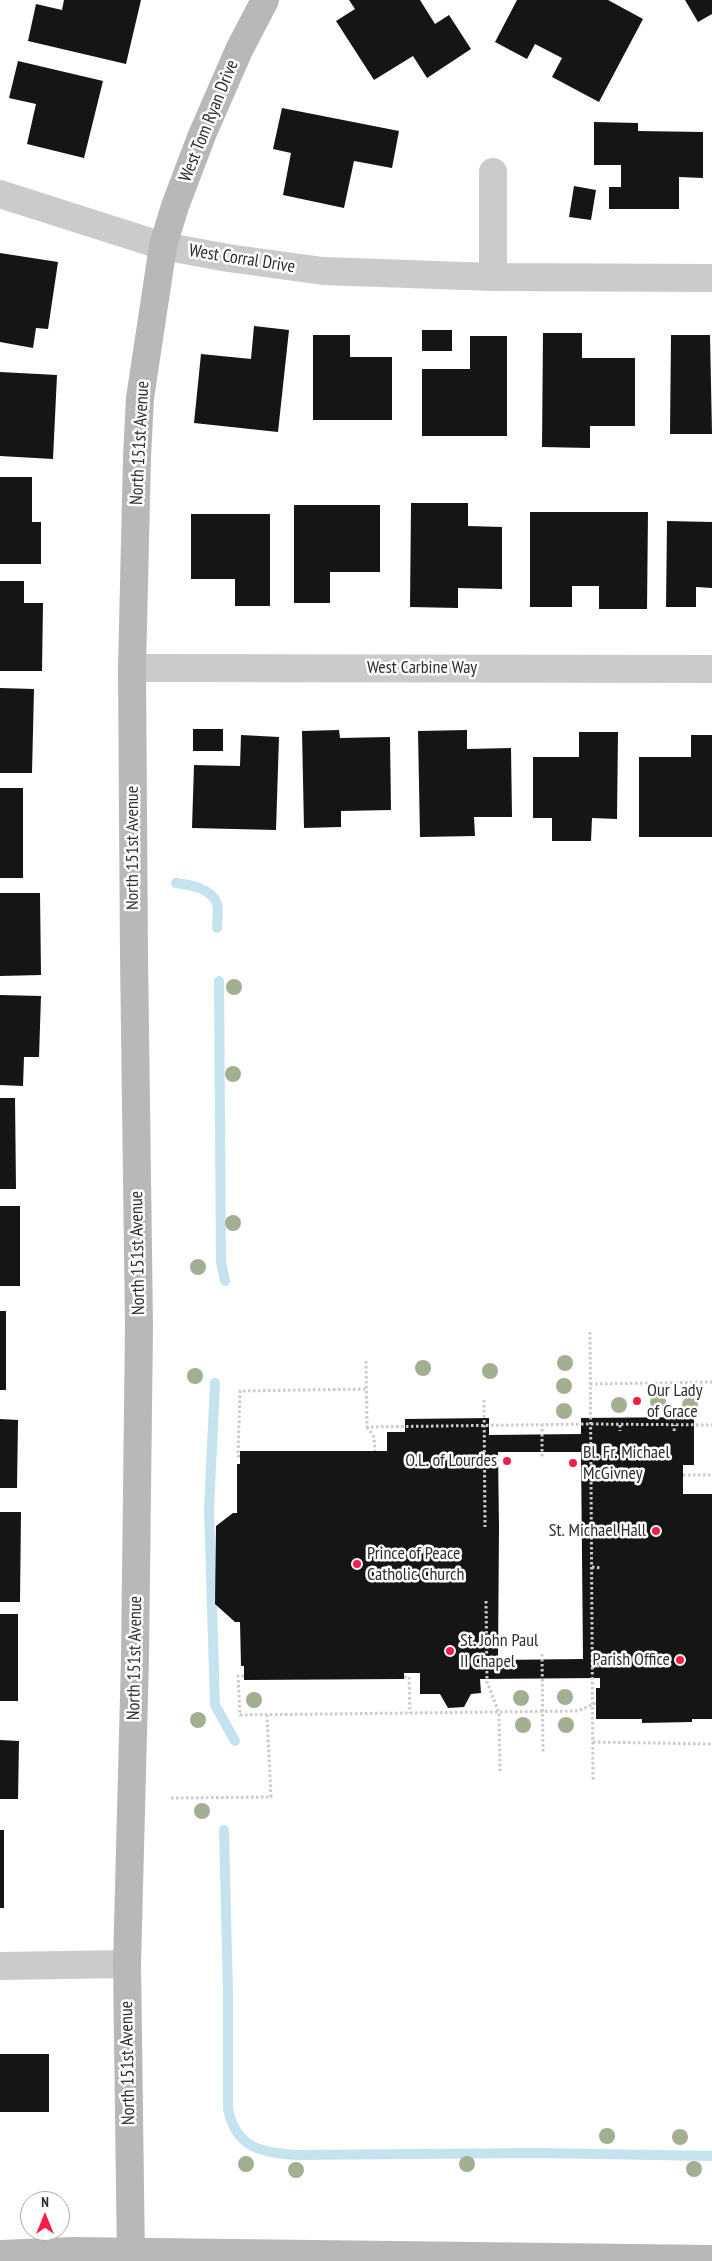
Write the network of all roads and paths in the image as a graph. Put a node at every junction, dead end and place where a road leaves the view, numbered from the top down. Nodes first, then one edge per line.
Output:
1 (265, 0) edge
2 (493, 172) dead end
3 (0, 194) edge
4 (162, 246) junction
5 (493, 277) junction
6 (712, 278) edge
7 (132, 668) junction
8 (712, 669) edge
9 (590, 1332) dead end
10 (366, 1361) dead end
11 (712, 1382) edge
12 (590, 1384) junction
13 (366, 1389) junction
14 (484, 1400) dead end
15 (542, 1424) junction
16 (590, 1424) junction
17 (485, 1425) junction
18 (620, 1425) junction
19 (675, 1425) junction
20 (712, 1425) edge
21 (658, 1426) junction
22 (367, 1427) junction
23 (658, 1430) dead end
24 (620, 1431) dead end
25 (674, 1431) dead end
26 (375, 1451) dead end
27 (240, 1456) dead end
28 (542, 1457) dead end
29 (683, 1475) dead end
30 (712, 1475) edge
31 (486, 1527) dead end
32 (592, 1567) junction
33 (601, 1568) dead end
34 (486, 1601) dead end
35 (542, 1654) dead end
36 (592, 1666) junction
37 (600, 1666) dead end
38 (244, 1676) dead end
39 (404, 1677) dead end
40 (594, 1703) junction
41 (542, 1712) junction
42 (410, 1713) junction
43 (499, 1713) junction
44 (268, 1715) junction
45 (593, 1742) junction
46 (712, 1744) edge
47 (543, 1752) dead end
48 (500, 1772) dead end
49 (593, 1781) dead end
50 (171, 1798) dead end
51 (127, 1964) junction
52 (0, 1966) edge
53 (0, 2254) edge
54 (131, 2256) edge
55 (712, 2259) edge

1 - 4 street, West Tom Ryan Drive
2 - 5 street
3 - 4 street, West Corral Drive
4 - 5 street, West Corral Drive
4 - 7 street, North 151st Avenue
5 - 6 street, West Corral Drive
7 - 8 street, West Carbine Way
7 - 51 street, North 151st Avenue
9 - 12 path
10 - 13 path
11 - 12 path
12 - 16 path
13 - 22 path
13 - 27 path
14 - 17 path
15 - 16 path
15 - 17 path
15 - 28 path
16 - 18 path
16 - 32 path
17 - 22 path
17 - 31 path
18 - 21 path
18 - 24 path
19 - 20 path
19 - 21 path
19 - 25 path
21 - 23 path
22 - 26 path
29 - 30 path
32 - 33 path
32 - 36 path
34 - 43 path
35 - 41 path
36 - 37 path
36 - 40 path
38 - 44 path
39 - 42 path
40 - 41 path
40 - 45 path
41 - 43 path
41 - 47 path
42 - 43 path
42 - 44 path
43 - 48 path
44 - 50 path
45 - 46 path
45 - 49 path
51 - 52 street
51 - 54 street, North 151st Avenue
53 - 54 street
54 - 55 street

